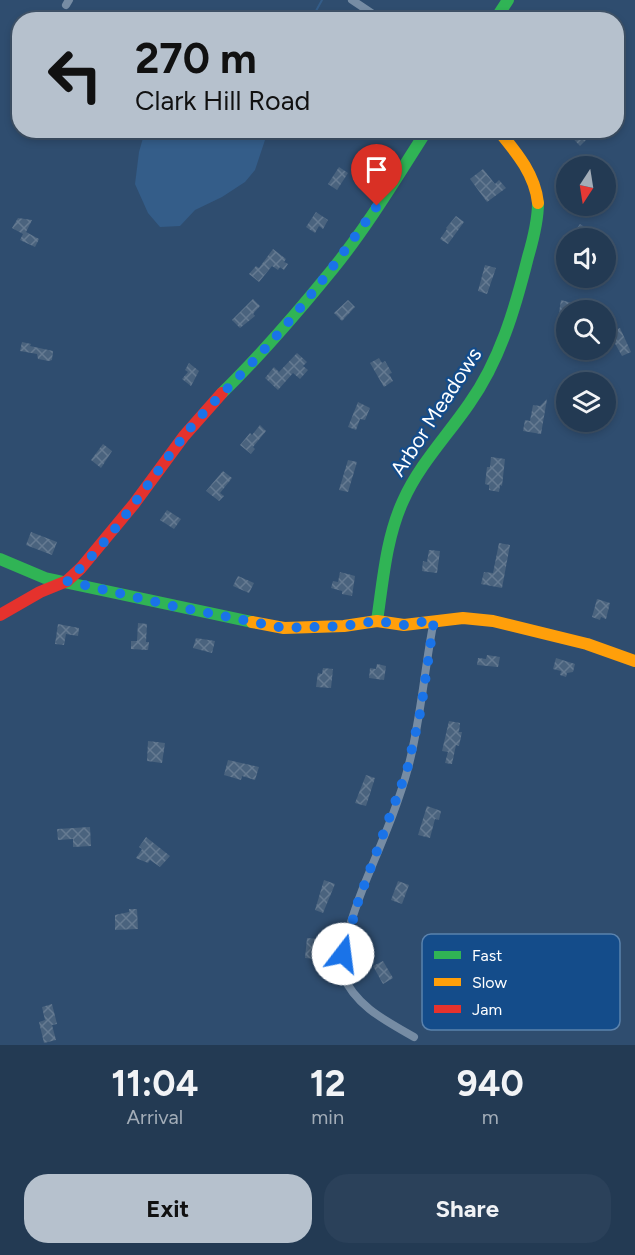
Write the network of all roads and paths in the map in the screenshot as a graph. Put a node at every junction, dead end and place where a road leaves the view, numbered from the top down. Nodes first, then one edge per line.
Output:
1 (352, 0) edge
2 (370, 12) edge
3 (422, 138) edge
4 (504, 138) edge
5 (0, 560) edge
6 (67, 581) junction
7 (0, 615) edge
8 (434, 620) junction
9 (377, 621) junction
10 (635, 661) edge
11 (414, 1037) dead end

1 - 2 street
3 - 6 street
4 - 9 street, Arbor Meadows
5 - 6 street
6 - 7 street
6 - 9 street
8 - 9 street
8 - 10 street
8 - 11 street

